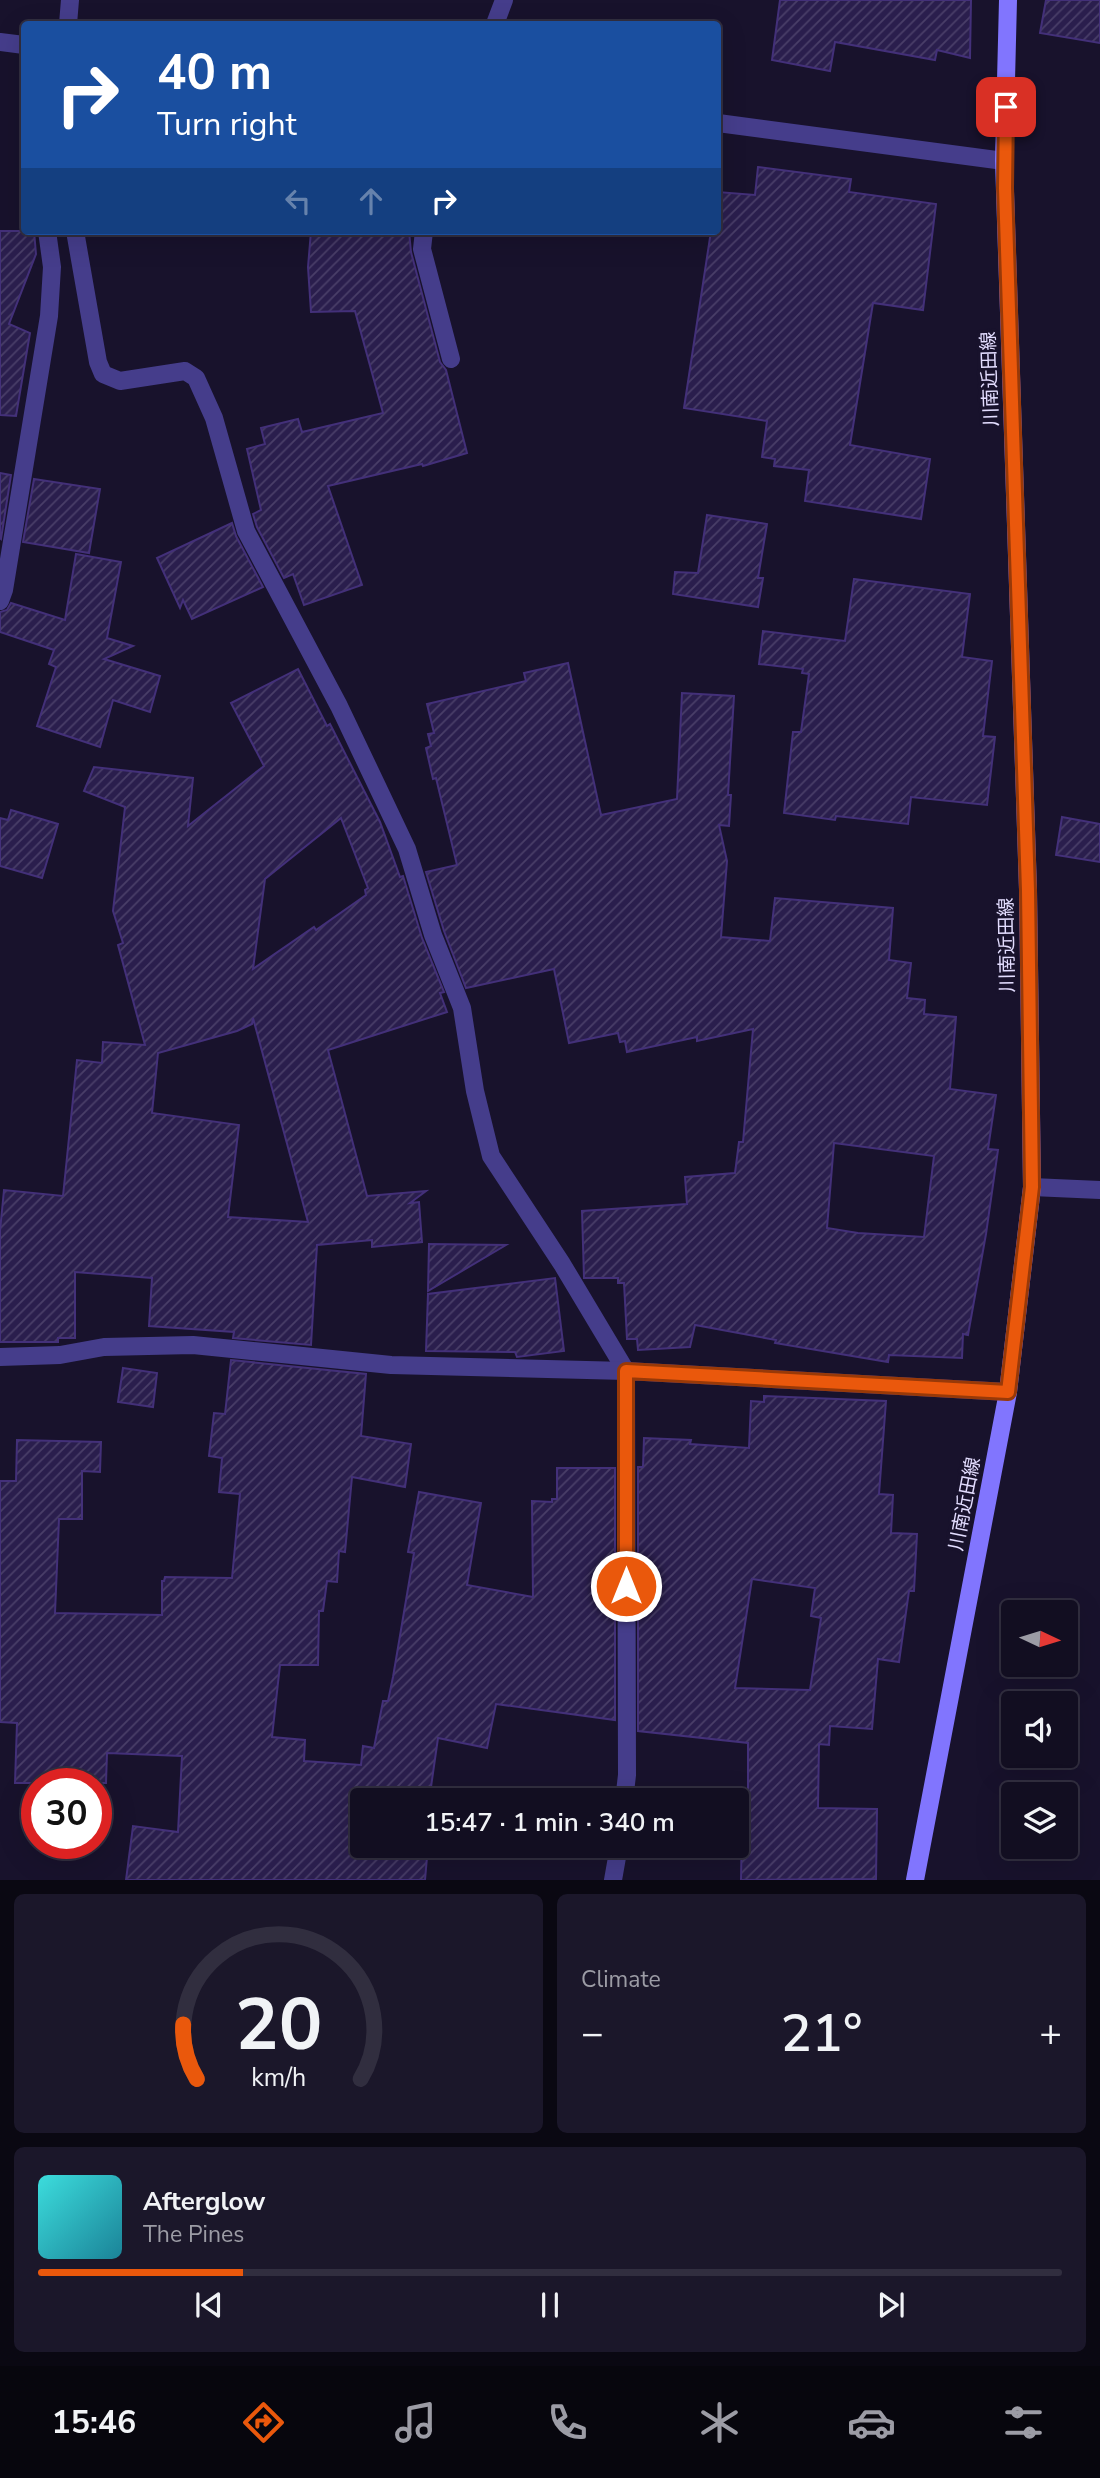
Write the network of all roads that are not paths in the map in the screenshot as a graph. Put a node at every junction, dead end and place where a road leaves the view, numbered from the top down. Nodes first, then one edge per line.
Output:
1 (70, 0) edge
2 (504, 0) edge
3 (1008, 0) edge
4 (68, 21) edge
5 (496, 21) edge
6 (0, 41) edge
7 (21, 44) edge
8 (721, 123) edge
9 (1004, 161) junction
10 (47, 235) edge
11 (76, 235) edge
12 (424, 235) edge
13 (451, 359) dead end
14 (0, 601) edge
15 (1032, 1187) junction
16 (1100, 1190) edge
17 (0, 1357) edge
18 (626, 1371) junction
19 (1008, 1392) junction
20 (626, 1788) edge
21 (617, 1858) edge
22 (613, 1880) edge
23 (915, 1880) edge

1 - 4 street
2 - 5 street
3 - 9 main road, 川南近田線
6 - 7 street
8 - 9 street
9 - 15 main road, 川南近田線
10 - 14 street
11 - 18 street
12 - 13 street
15 - 16 street
15 - 19 main road, 川南近田線
17 - 18 street
18 - 19 street
18 - 20 street
19 - 23 main road, 川南近田線
21 - 22 street

